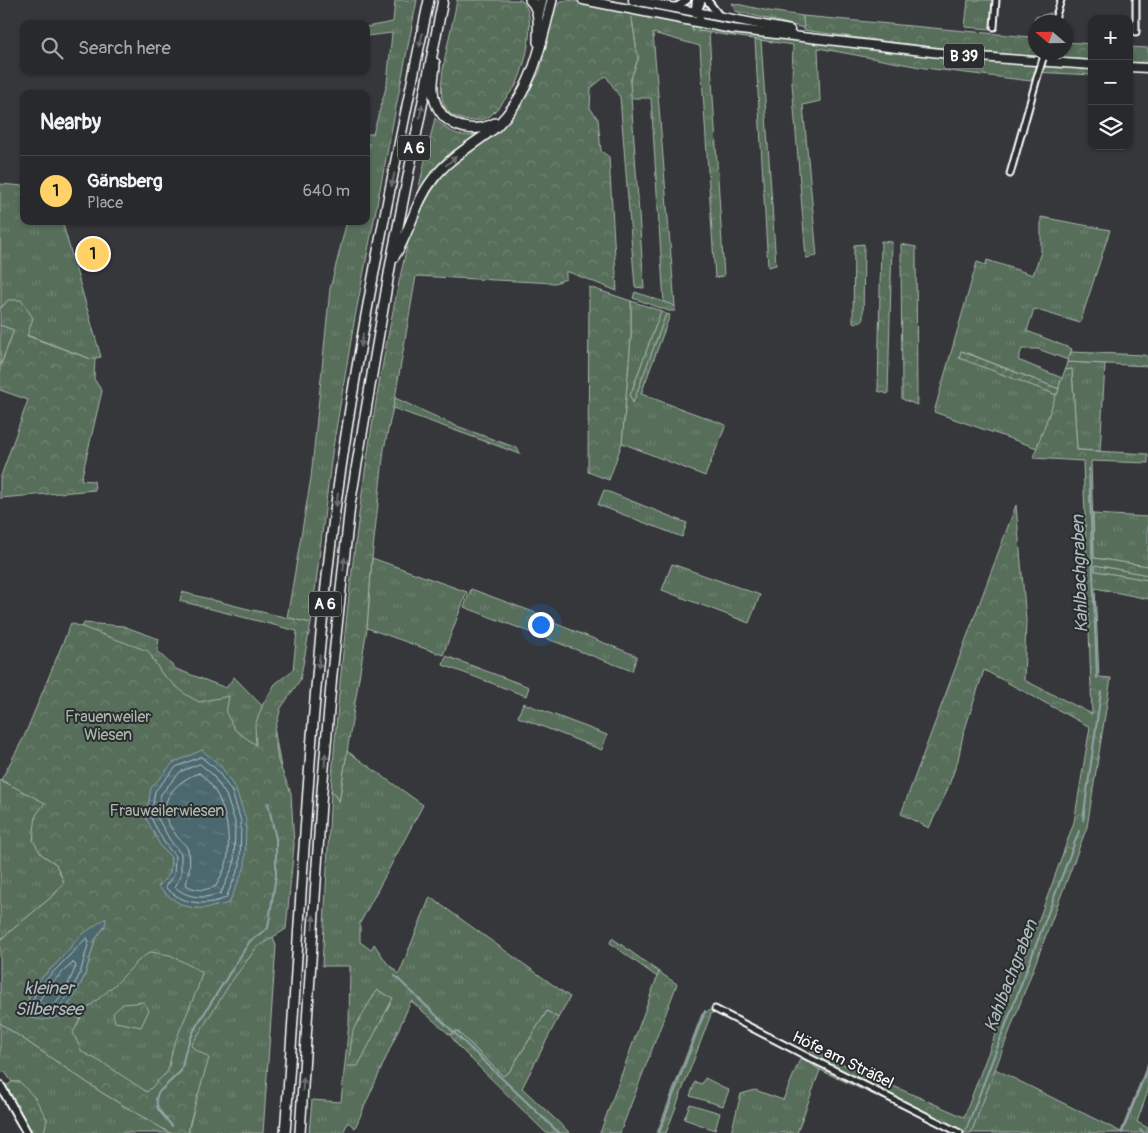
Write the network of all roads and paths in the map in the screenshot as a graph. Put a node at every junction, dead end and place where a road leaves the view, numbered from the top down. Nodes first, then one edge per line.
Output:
1 (429, 0) edge
2 (443, 0) edge
3 (530, 0) edge
4 (542, 0) edge
5 (552, 0) edge
6 (583, 0) edge
7 (633, 0) edge
8 (687, 0) edge
9 (696, 0) edge
10 (702, 0) edge
11 (707, 0) edge
12 (996, 0) edge
13 (1061, 0) edge
14 (1136, 0) edge
15 (670, 8) junction
16 (697, 13) junction
17 (1056, 15) edge
18 (538, 16) junction
19 (720, 17) junction
20 (692, 21) junction
21 (702, 23) junction
22 (994, 27) dead end
23 (1136, 32) dead end
24 (436, 35) junction
25 (836, 40) junction
26 (538, 55) junction
27 (1042, 60) edge
28 (1088, 65) edge
29 (1133, 67) edge
30 (1148, 68) edge
31 (504, 118) junction
32 (1010, 174) dead end
33 (391, 262) junction
34 (715, 1009) dead end
35 (0, 1085) edge
36 (27, 1133) edge
37 (286, 1133) edge
38 (300, 1133) edge
39 (960, 1133) edge

1 -> 37 highway, A 6
2 - 24 highway, A 6
3 - 18 highway
4 - 18 highway
5 - 26 highway
6 - 20 main road, B 39
7 - 15 main road, B 39
8 - 15 street
9 - 16 street
10 - 16 street
11 - 19 street
12 - 22 street
13 - 17 street
14 - 23 street
15 - 16 main road, B 39
16 - 19 main road, B 39
16 - 20 street
16 - 21 street
18 - 26 highway
19 - 25 main road, B 39
20 - 21 main road, B 39
21 - 25 main road, B 39
24 - 31 highway
33 -> 24 highway, A 6
25 - 28 main road, B 39
26 - 31 highway
27 - 32 street, bridge
29 - 30 main road
33 -> 31 highway
38 -> 33 highway, A 6
34 - 39 street, Höfe am Sträßel
35 - 36 main road

